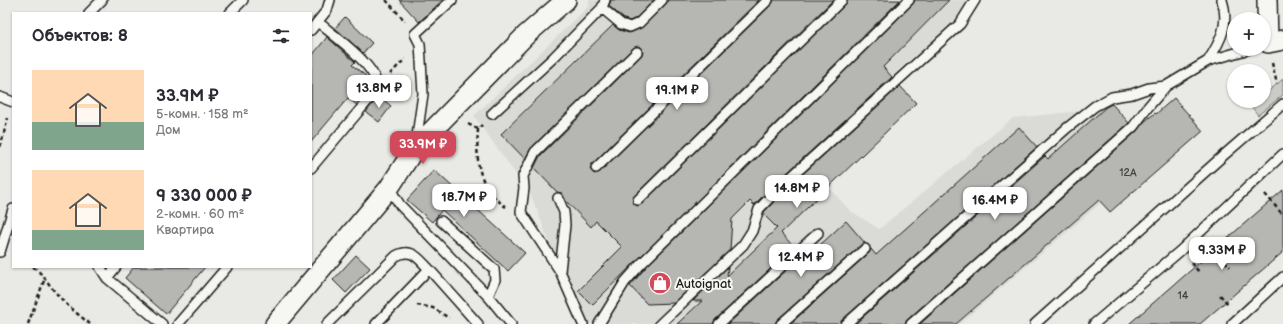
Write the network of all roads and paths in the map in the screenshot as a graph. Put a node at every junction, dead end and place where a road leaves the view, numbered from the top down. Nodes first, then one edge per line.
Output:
1 (102, 0) edge
2 (243, 0) edge
3 (330, 0) edge
4 (386, 0) edge
5 (452, 0) edge
6 (566, 0) edge
7 (662, 0) edge
8 (768, 0) edge
9 (842, 0) edge
10 (909, 0) edge
11 (975, 0) edge
12 (1222, 0) edge
13 (1267, 0) edge
14 (603, 4) edge
15 (90, 12) edge
16 (231, 12) edge
17 (318, 22) junction
18 (312, 29) edge
19 (415, 34) junction
20 (1272, 42) edge
21 (420, 44) junction
22 (637, 52) dead end
23 (1227, 56) edge
24 (1208, 62) junction
25 (1166, 86) junction
26 (376, 88) junction
27 (0, 97) edge
28 (12, 102) edge
29 (1283, 104) edge
30 (12, 105) edge
31 (492, 114) dead end
32 (478, 130) dead end
33 (0, 147) edge
34 (415, 148) junction
35 (1283, 154) edge
36 (312, 167) edge
37 (596, 168) dead end
38 (388, 188) junction
39 (558, 198) dead end
40 (638, 200) dead end
41 (1271, 201) dead end
42 (12, 212) edge
43 (521, 212) junction
44 (1283, 215) edge
45 (441, 220) dead end
46 (818, 233) dead end
47 (865, 249) dead end
48 (1215, 250) dead end
49 (0, 252) edge
50 (1194, 266) dead end
51 (1230, 267) dead end
52 (35, 268) edge
53 (101, 268) edge
54 (115, 268) edge
55 (226, 268) edge
56 (429, 269) junction
57 (560, 271) junction
58 (1200, 273) dead end
59 (1283, 277) edge
60 (45, 278) junction
61 (107, 278) junction
62 (488, 296) junction
63 (412, 310) dead end
64 (450, 318) dead end
65 (28, 324) edge
66 (89, 324) edge
67 (162, 324) edge
68 (178, 324) edge
69 (275, 324) edge
70 (327, 324) edge
71 (376, 324) edge
72 (478, 324) edge
73 (511, 324) edge
74 (583, 324) edge
75 (599, 324) edge
76 (660, 324) edge
77 (719, 324) edge
78 (781, 324) edge
79 (846, 324) edge
80 (911, 324) edge
81 (1035, 324) edge
82 (1094, 324) edge
83 (1232, 324) edge

1 - 15 lane
2 - 16 lane
3 - 17 lane
4 - 19 path
5 - 19 lane
6 - 34 street
7 - 14 lane
8 - 37 lane
9 - 40 lane
10 - 75 lane
11 - 76 lane
12 - 24 lane
13 - 20 street
14 - 31 lane
17 - 18 lane
17 - 26 lane
19 - 21 lane
21 - 26 path
21 - 34 lane
22 - 43 lane
23 - 24 lane
24 - 25 lane
25 - 79 lane
25 - 80 lane
26 - 36 lane
27 - 28 lane
29 - 81 lane
30 - 33 path
32 - 43 path
34 - 38 street
35 - 82 lane
38 - 62 lane
38 - 69 street
39 - 57 lane
41 - 44 path
42 - 49 lane
43 - 57 lane
45 - 62 lane
46 - 77 lane
47 - 78 lane
48 - 51 path
50 - 58 path
52 - 60 path
53 - 61 lane
54 - 61 lane
55 - 68 lane
56 - 70 lane
56 - 71 lane
56 - 72 lane
57 - 74 lane
59 - 83 lane
60 - 65 path
60 - 66 path
61 - 67 lane
62 - 73 lane
63 - 64 path

